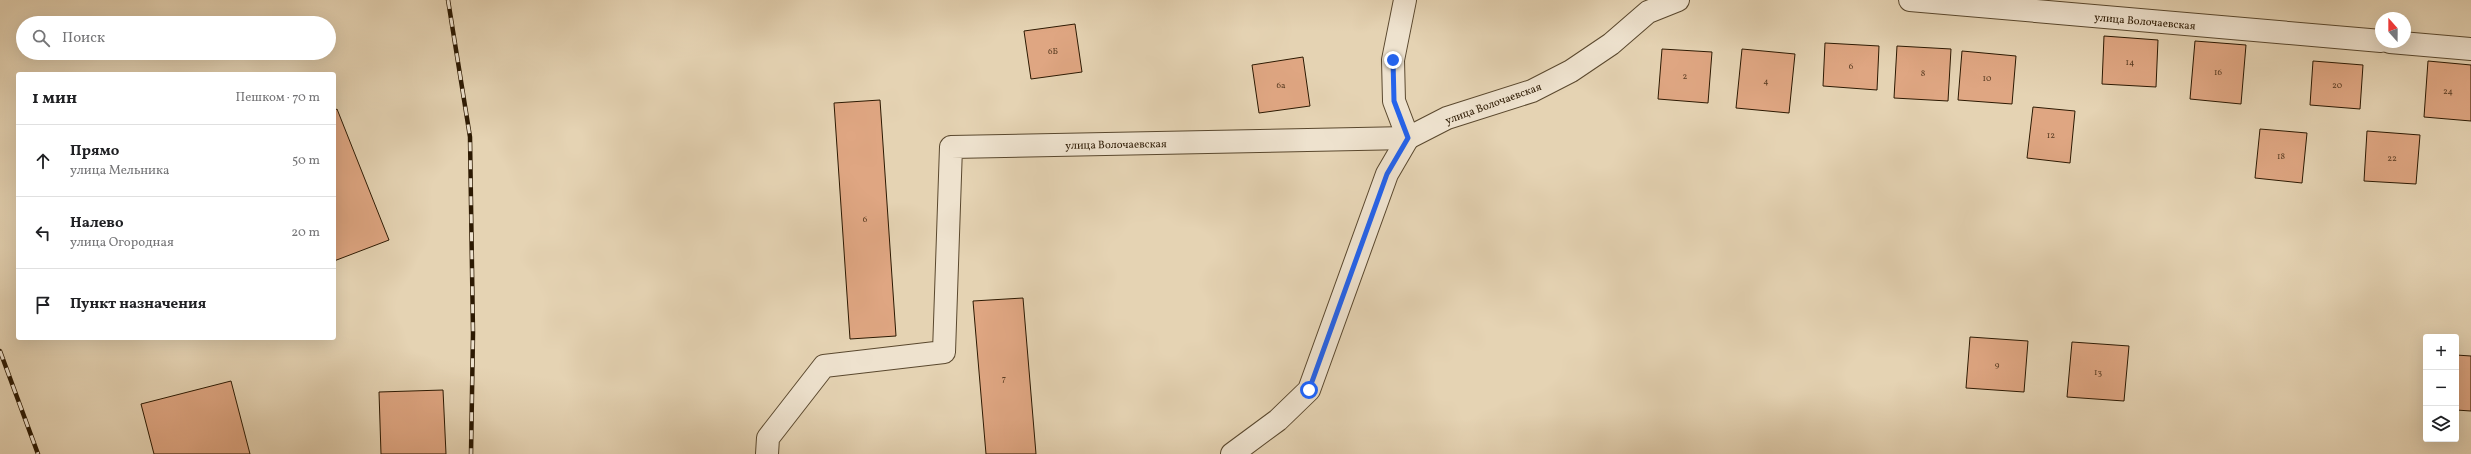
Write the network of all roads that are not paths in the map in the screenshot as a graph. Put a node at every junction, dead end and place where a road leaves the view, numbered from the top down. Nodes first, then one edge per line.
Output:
1 (1405, 0) edge
2 (1678, 0) edge
3 (1910, 0) edge
4 (2375, 40) edge
5 (2411, 44) edge
6 (2471, 49) edge
7 (1408, 138) junction
8 (767, 454) edge
9 (1232, 454) edge

1 - 7 street
2 - 7 street, улица Волочаевская
3 - 4 street, улица Волочаевская
5 - 6 street
7 - 8 street, улица Волочаевская
7 - 9 street

